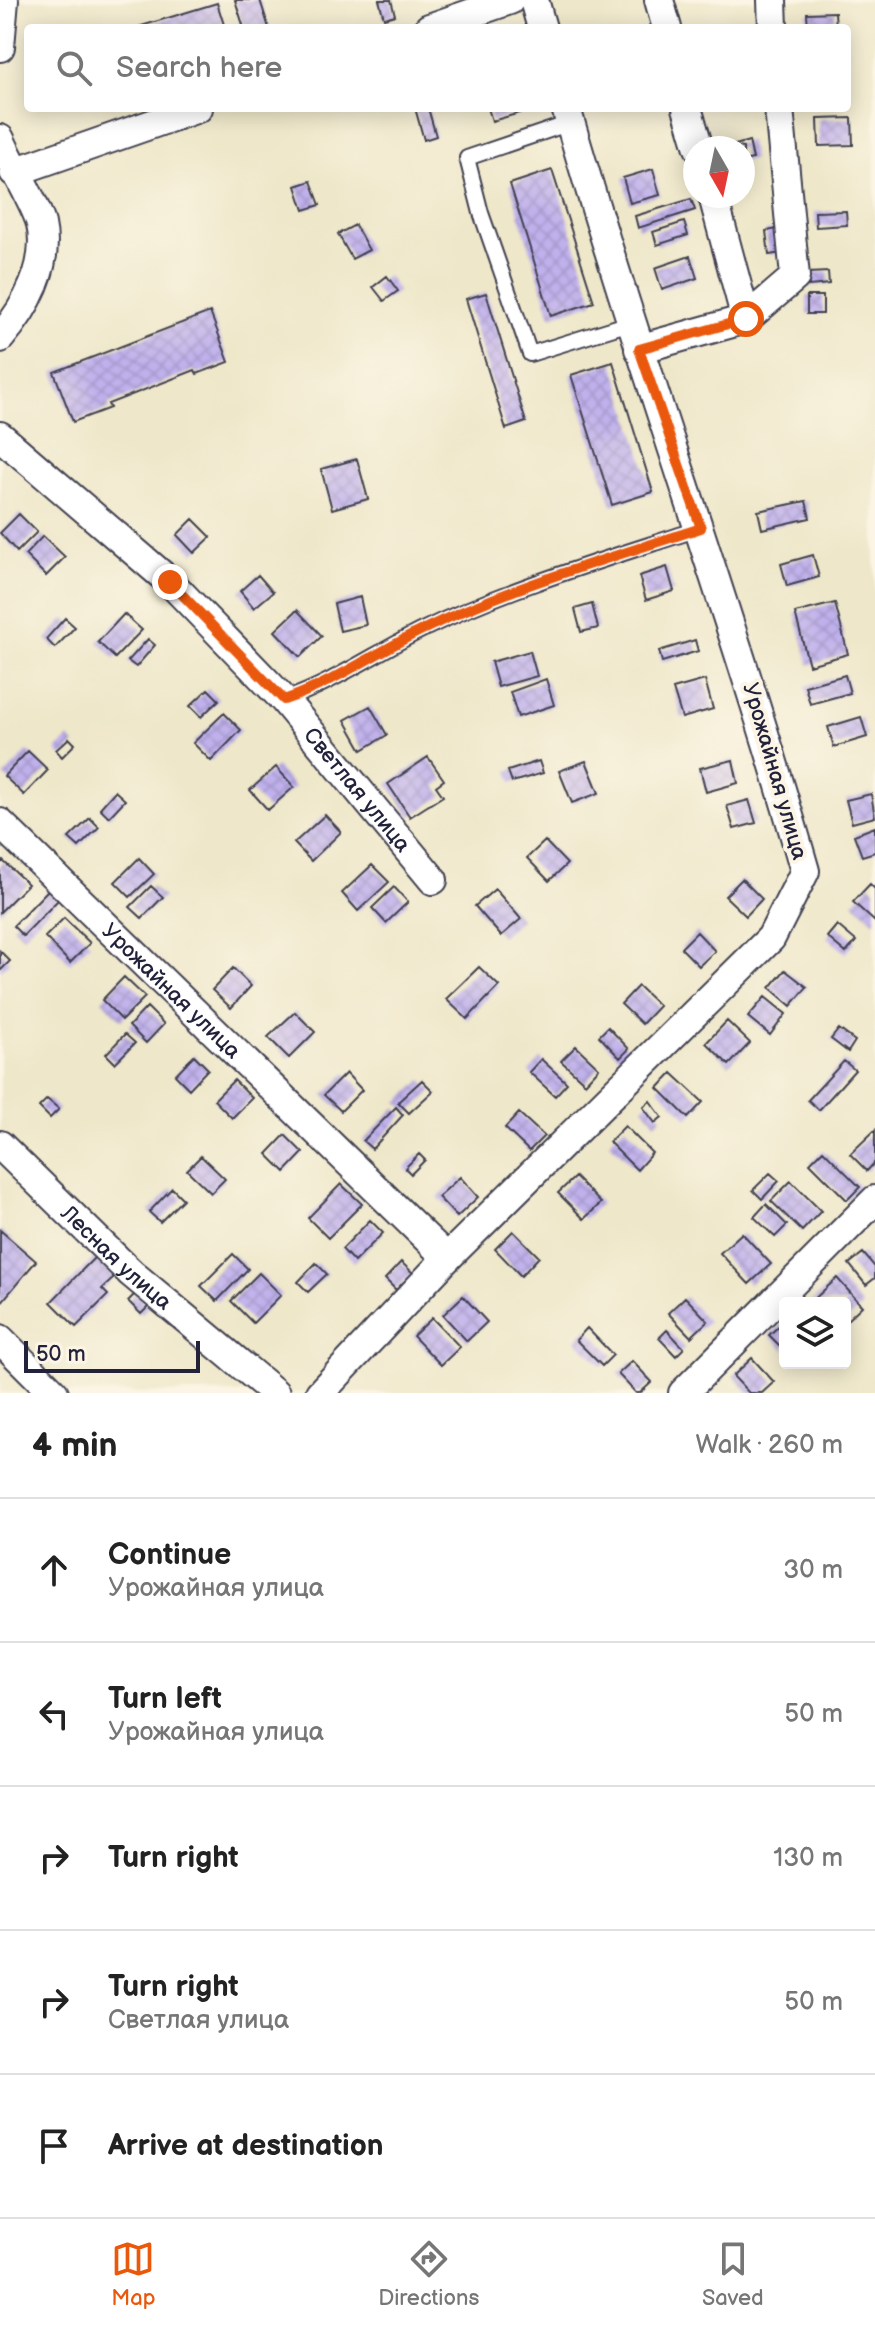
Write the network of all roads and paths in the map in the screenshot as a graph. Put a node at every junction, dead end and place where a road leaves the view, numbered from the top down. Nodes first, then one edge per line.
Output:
1 (4, 0) edge
2 (510, 0) edge
3 (534, 0) edge
4 (659, 0) edge
5 (772, 0) edge
6 (441, 24) edge
7 (541, 24) edge
8 (666, 24) edge
9 (773, 24) edge
10 (0, 47) edge
11 (186, 112) edge
12 (688, 112) edge
13 (779, 112) edge
14 (568, 116) edge
15 (695, 136) edge
16 (0, 139) edge
17 (14, 172) junction
18 (716, 208) edge
19 (746, 319) junction
20 (634, 336) junction
21 (0, 338) edge
22 (0, 436) edge
23 (701, 528) junction
24 (284, 700) junction
25 (0, 823) edge
26 (433, 880) dead end
27 (0, 1145) edge
28 (875, 1200) edge
29 (447, 1258) junction
30 (0, 1339) edge
31 (331, 1390) edge
32 (54, 1393) edge
33 (275, 1393) edge
34 (683, 1393) edge

1 - 10 street
2 - 6 street
3 - 7 street
4 - 8 street
5 - 9 street
11 - 17 street
12 - 15 street
13 - 19 street
14 - 20 street, Урожайная улица
14 - 20 lane
16 - 17 street
17 - 21 street
18 - 19 street
19 - 20 street
20 - 23 street, Урожайная улица
22 - 24 street, Светлая улица
23 - 24 lane
23 - 29 street, Урожайная улица
24 - 26 street, Светлая улица
25 - 29 street, Урожайная улица
27 - 33 street, Лесная улица
28 - 34 street
29 - 31 street, Урожайная улица
30 - 32 street

